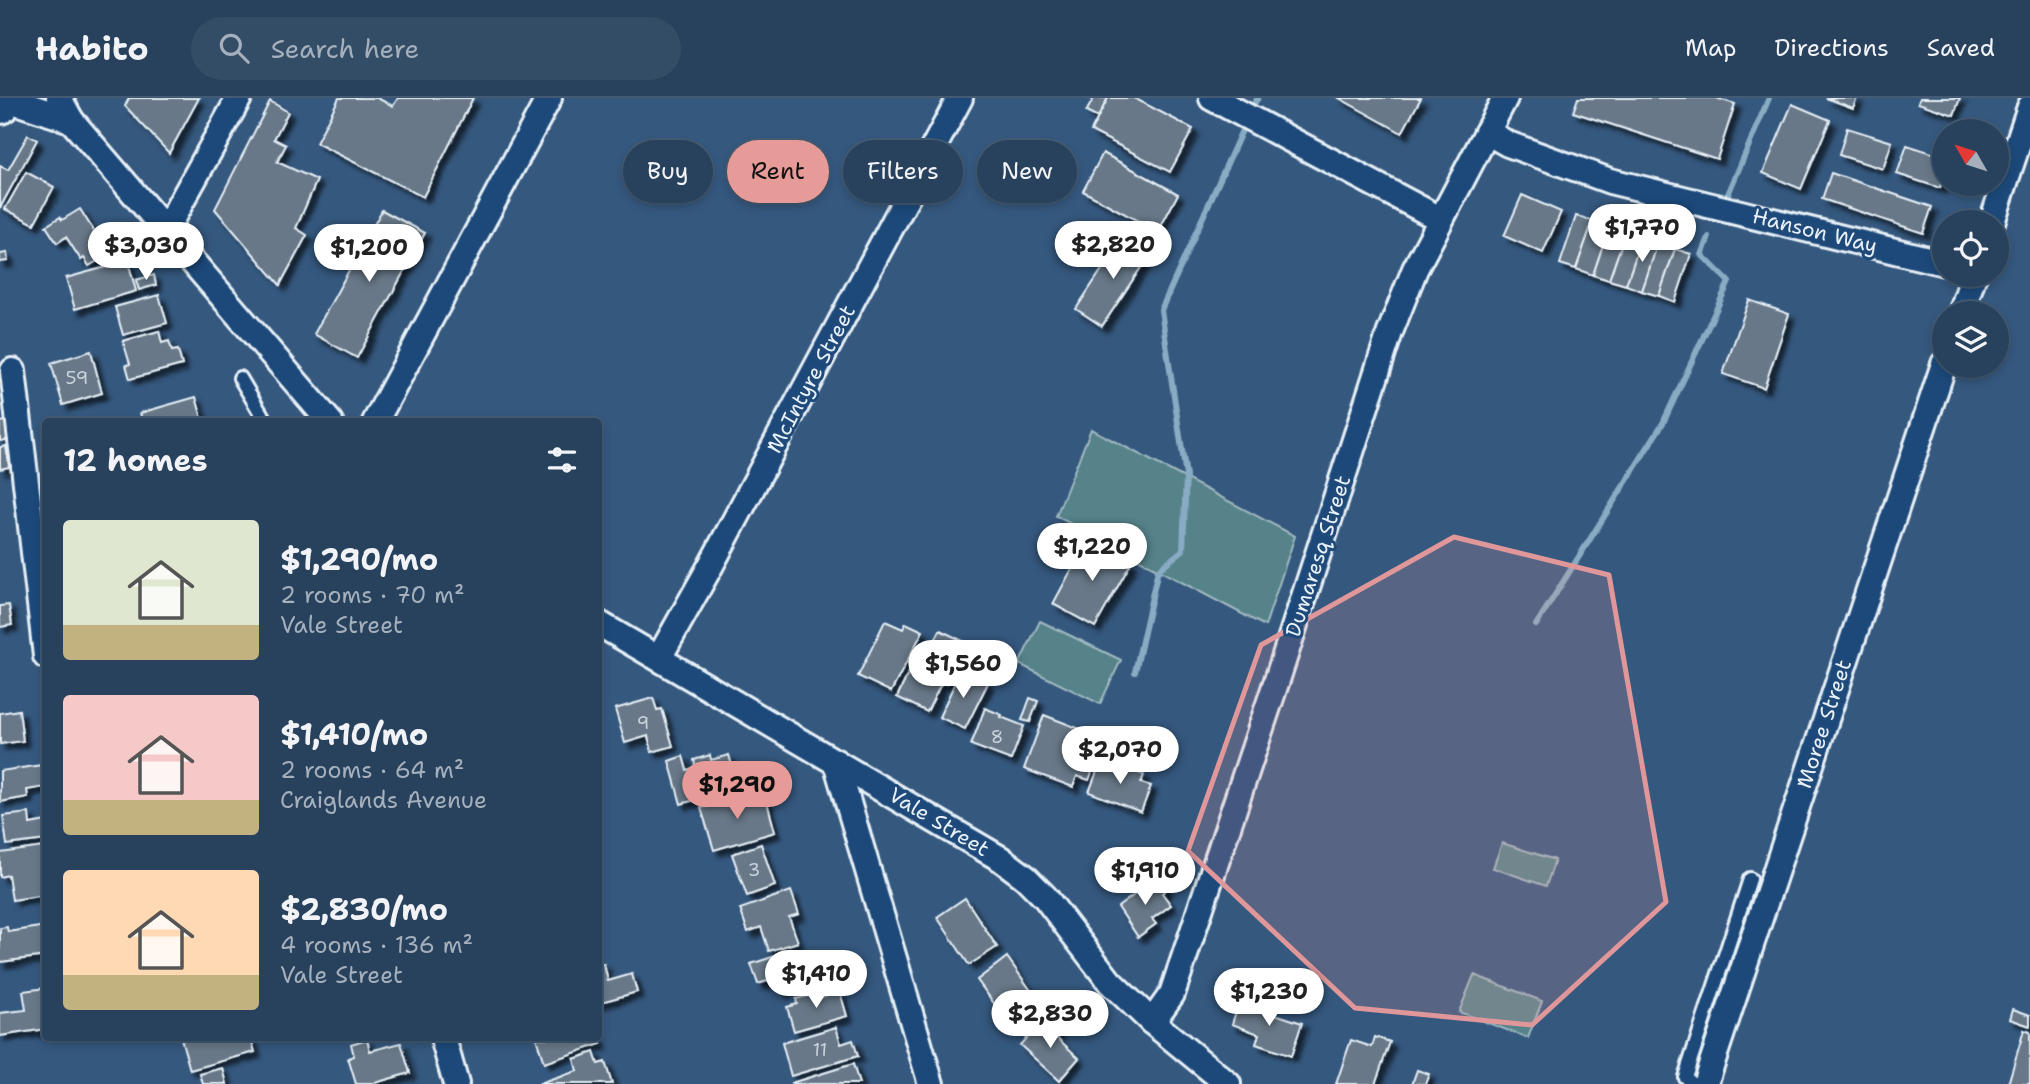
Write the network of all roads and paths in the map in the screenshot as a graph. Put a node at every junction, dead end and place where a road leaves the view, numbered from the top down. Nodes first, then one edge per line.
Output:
1 (59, 98) edge
2 (239, 98) edge
3 (549, 98) edge
4 (960, 98) edge
5 (1212, 98) edge
6 (1505, 98) edge
7 (1, 101) edge
8 (2030, 107) edge
9 (71, 120) junction
10 (1487, 132) junction
11 (1996, 210) edge
12 (1440, 219) junction
13 (165, 231) junction
14 (1932, 260) edge
15 (13, 371) dead end
16 (240, 378) dead end
17 (1939, 378) edge
18 (264, 418) edge
19 (327, 418) edge
20 (377, 418) edge
21 (42, 621) edge
22 (602, 626) edge
23 (659, 658) junction
24 (836, 762) junction
25 (1750, 879) dead end
26 (1152, 1022) junction
27 (444, 1041) edge
28 (456, 1084) edge
29 (931, 1084) edge
30 (1228, 1084) edge
31 (1693, 1084) edge
32 (1704, 1084) edge

1 - 9 street
2 - 13 street
3 - 20 street
4 - 23 street, McIntyre Street
5 - 12 street
6 - 10 street, Dumaresq Street
7 - 9 street
8 - 11 street
9 - 13 street
10 - 12 street, Dumaresq Street
10 - 14 street, Hanson Way
12 - 26 street, Dumaresq Street
13 - 19 street
15 - 21 street
16 - 18 lane
17 - 32 street, Moree Street
22 - 23 street, Vale Street
23 - 24 street, Vale Street
24 - 26 street, Vale Street
24 - 29 street
25 - 31 lane
26 - 30 street, Vale Street
27 - 28 street

